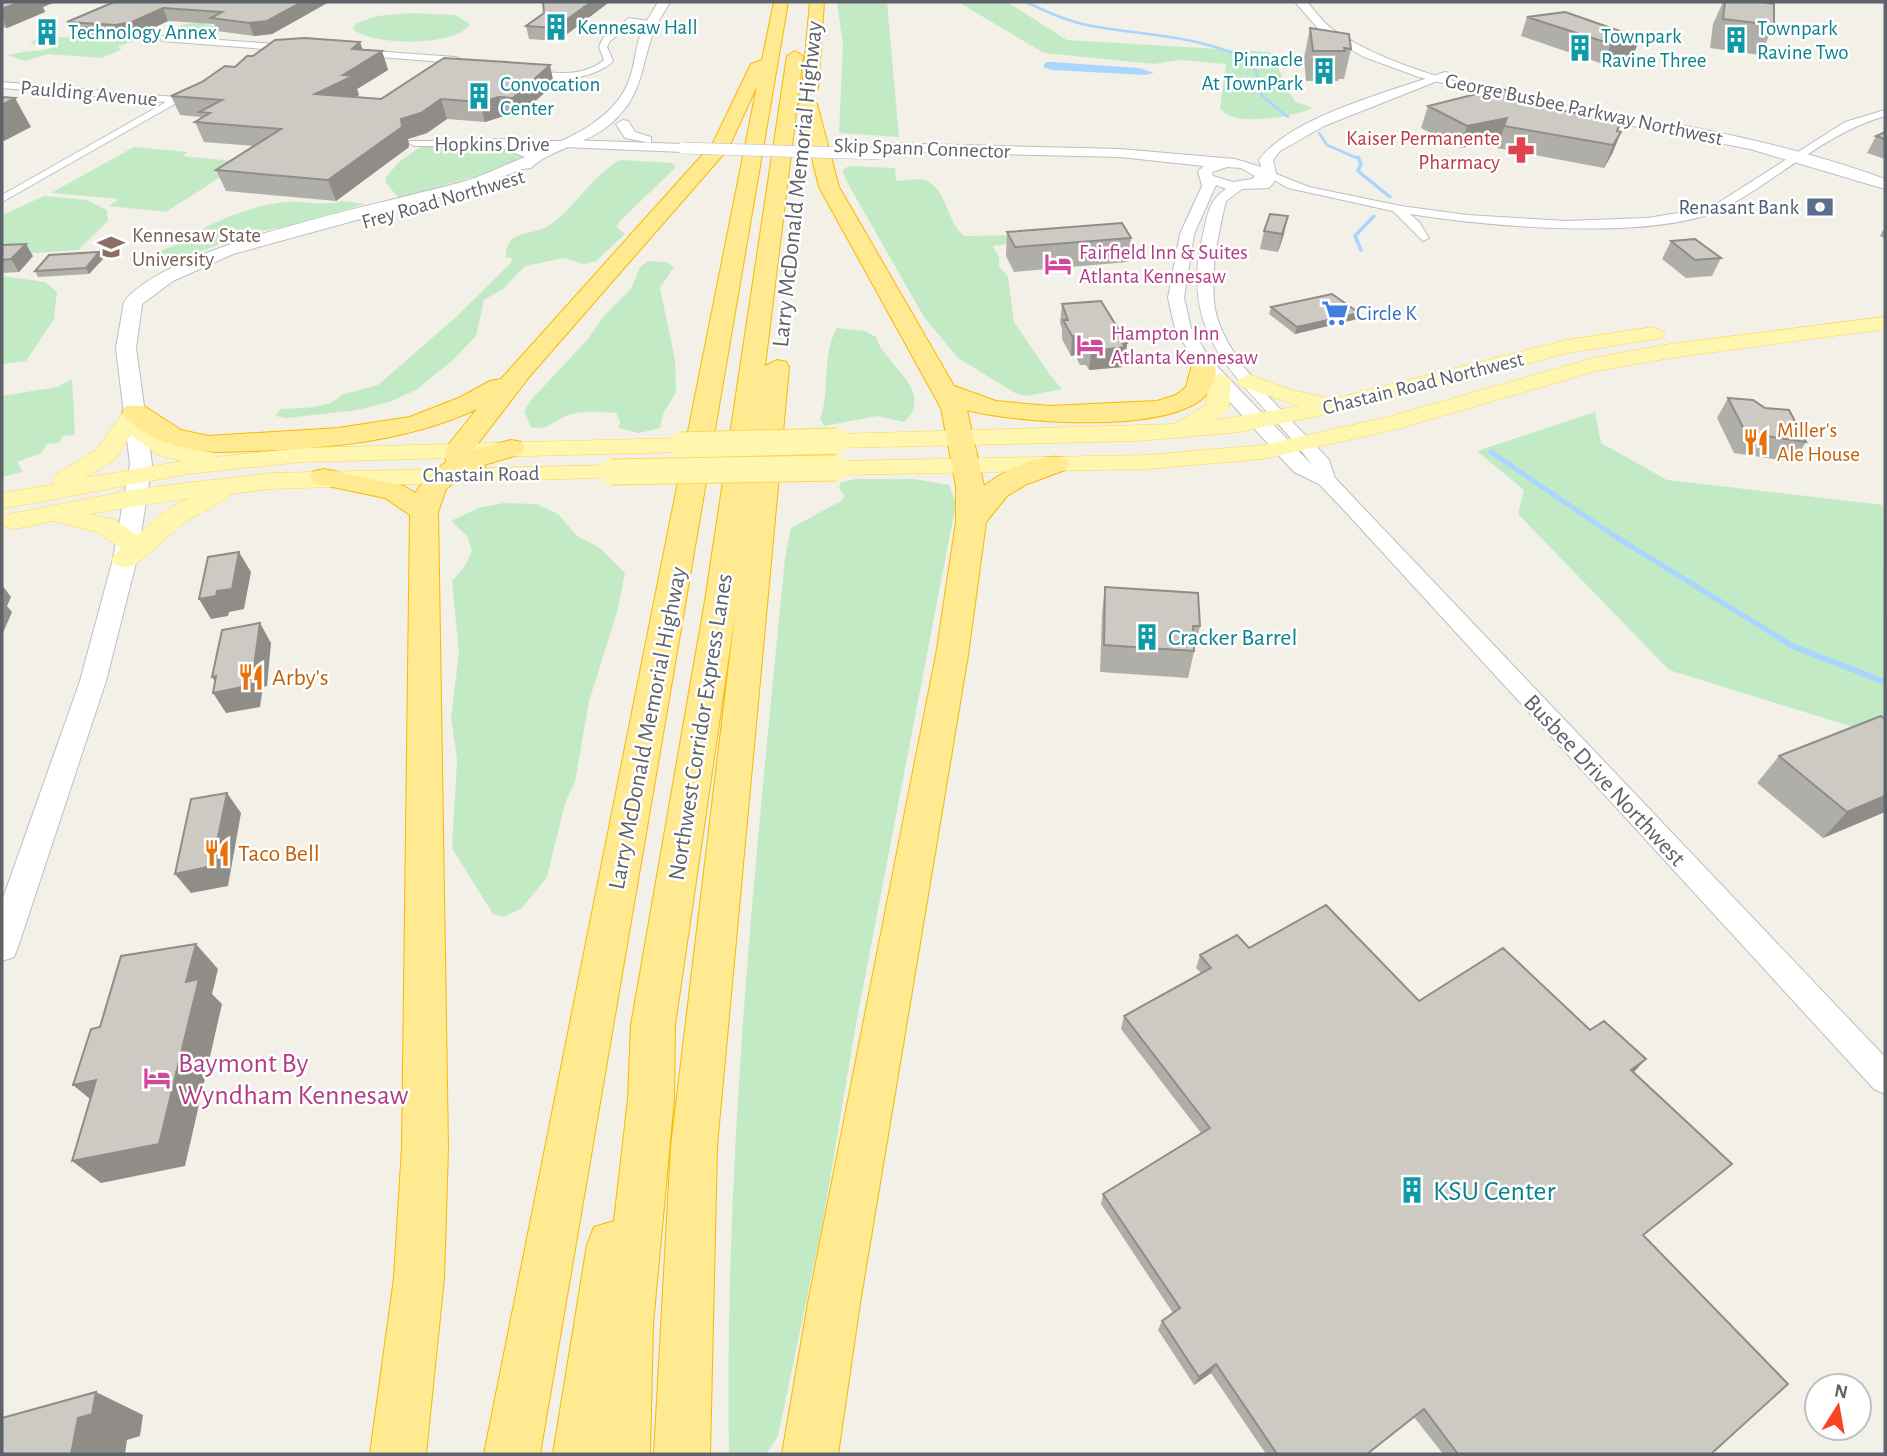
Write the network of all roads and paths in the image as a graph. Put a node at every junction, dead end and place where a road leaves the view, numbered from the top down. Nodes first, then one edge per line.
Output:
1 (664, 2) edge
2 (804, 2) edge
3 (817, 2) edge
4 (1301, 2) edge
5 (1318, 2) edge
6 (779, 18) edge
7 (651, 22) junction
8 (162, 38) dead end
9 (277, 47) junction
10 (304, 49) edge
11 (343, 52) edge
12 (256, 58) edge
13 (479, 69) edge
14 (512, 72) edge
15 (1437, 74) junction
16 (210, 83) edge
17 (2, 85) edge
18 (176, 100) junction
19 (808, 104) junction
20 (1885, 113) edge
21 (608, 119) junction
22 (427, 133) dead end
23 (537, 137) junction
24 (499, 142) junction
25 (585, 142) junction
26 (414, 143) dead end
27 (652, 143) junction
28 (1251, 152) dead end
29 (1803, 153) junction
30 (1112, 157) junction
31 (526, 164) junction
32 (1214, 172) junction
33 (1269, 174) junction
34 (1885, 174) edge
35 (1885, 184) edge
36 (1251, 186) junction
37 (2, 199) edge
38 (1352, 200) junction
39 (1395, 209) junction
40 (1430, 231) junction
41 (1885, 304) edge
42 (131, 317) junction
43 (1885, 323) edge
44 (1212, 371) junction
45 (520, 372) junction
46 (1248, 381) junction
47 (949, 400) junction
48 (1340, 405) junction
49 (492, 406) junction
50 (1281, 417) junction
51 (137, 420) junction
52 (1257, 421) junction
53 (1176, 431) junction
54 (1039, 436) junction
55 (1294, 446) junction
56 (511, 448) joint
57 (368, 451) junction
58 (961, 452) junction
59 (454, 463) junction
60 (1055, 464) junction
61 (239, 472) junction
62 (496, 475) joint
63 (324, 477) junction
64 (139, 486) junction
65 (2, 501) edge
66 (38, 504) junction
67 (424, 512) junction
68 (971, 522) junction
69 (2, 523) edge
70 (126, 551) junction
71 (2, 947) edge
72 (653, 1025) junction
73 (1885, 1079) edge
74 (398, 1454) edge
75 (512, 1454) edge
76 (581, 1454) edge
77 (622, 1454) edge
78 (682, 1454) edge
79 (810, 1454) edge

1 - 7 main road, Frey Road Northwest
2 - 72 highway, Northwest Corridor Express Lanes
3 - 19 highway, Larry McDonald Memorial Highway
4 - 15 main road, George Busbee Parkway Northwest
5 - 15 main road, George Busbee Parkway Northwest
6 - 45 highway
6 - 75 highway, Larry McDonald Memorial Highway
7 - 14 street
7 - 21 main road, Frey Road Northwest
8 - 9 street
9 - 10 street
9 - 12 street
11 - 13 street
15 - 29 main road, George Busbee Parkway Northwest
15 - 32 street
15 - 33 street
16 - 18 street
17 - 18 street, Paulding Avenue
18 - 37 street
19 - 47 highway
19 - 78 highway, Larry McDonald Memorial Highway
20 - 29 street
21 - 23 main road
21 - 25 main road, Frey Road Northwest
22 - 23 street, Hopkins Drive
23 - 25 street, Hopkins Drive
24 - 25 street, Hopkins Drive
24 - 26 street, Hopkins Drive
24 - 31 main road
25 - 27 street, Skip Spann Connector
25 - 27 main road, Frey Road Northwest
25 - 31 main road, Frey Road Northwest
25 - 42 main road, Frey Road Northwest
27 - 30 street, Skip Spann Connector
28 - 32 street
29 - 34 main road, George Busbee Parkway Northwest
29 - 35 main road, George Busbee Parkway Northwest
29 - 40 street
30 - 32 street, Skip Spann Connector
30 - 32 street, Skip Spann Connector
31 - 42 main road, Frey Road Northwest
32 - 36 street
32 - 36 street
32 - 44 street, Busbee Drive Northwest
33 - 36 street
33 - 38 street
36 - 38 street
36 - 46 street, Busbee Drive Northwest
38 - 39 street
39 - 40 street
39 - 40 street
41 - 48 main road, Chastain Road Northwest
42 - 51 main road, Frey Road Northwest
43 - 55 main road, Chastain Road Northwest
44 - 47 highway
44 - 52 street, Busbee Drive Northwest
44 - 53 main road
45 - 49 highway
45 - 51 highway
46 - 48 main road
46 - 50 street, Busbee Drive Northwest
47 - 54 highway
47 - 58 highway
48 - 50 main road, Chastain Road Northwest
49 - 57 highway
49 - 59 highway
50 - 52 main road, Chastain Road Northwest
50 - 55 street, Busbee Drive Northwest
51 - 61 main road
51 - 64 main road, Frey Road Northwest
51 - 66 main road
52 - 53 main road, Chastain Road Northwest
52 - 55 street, Busbee Drive Northwest
53 - 54 main road, Chastain Road Northwest
54 - 58 main road, Chastain Road Northwest
55 - 60 main road, Chastain Road Northwest
55 - 73 street, Busbee Drive Northwest
56 - 58 main road, Chastain Road, bridge
56 - 59 highway
57 - 59 main road, Chastain Road
57 - 61 main road, Chastain Road
58 - 60 main road, Chastain Road Northwest
58 - 62 main road, Chastain Road, bridge
58 - 68 highway
59 - 62 highway
59 - 63 main road, Chastain Road
59 - 67 highway
60 - 68 highway
61 - 63 main road, Chastain Road
61 - 64 main road, Chastain Road
61 - 70 main road
63 - 67 highway
64 - 66 main road, Chastain Road
64 - 70 main road, Frey Road Northwest
65 - 66 main road, Chastain Road
66 - 69 main road, Chastain Road
66 - 70 main road
67 - 74 highway
68 - 79 highway
70 - 71 main road, Frey Road Northwest
72 - 76 highway
72 - 77 highway, Northwest Corridor Express Lanes

